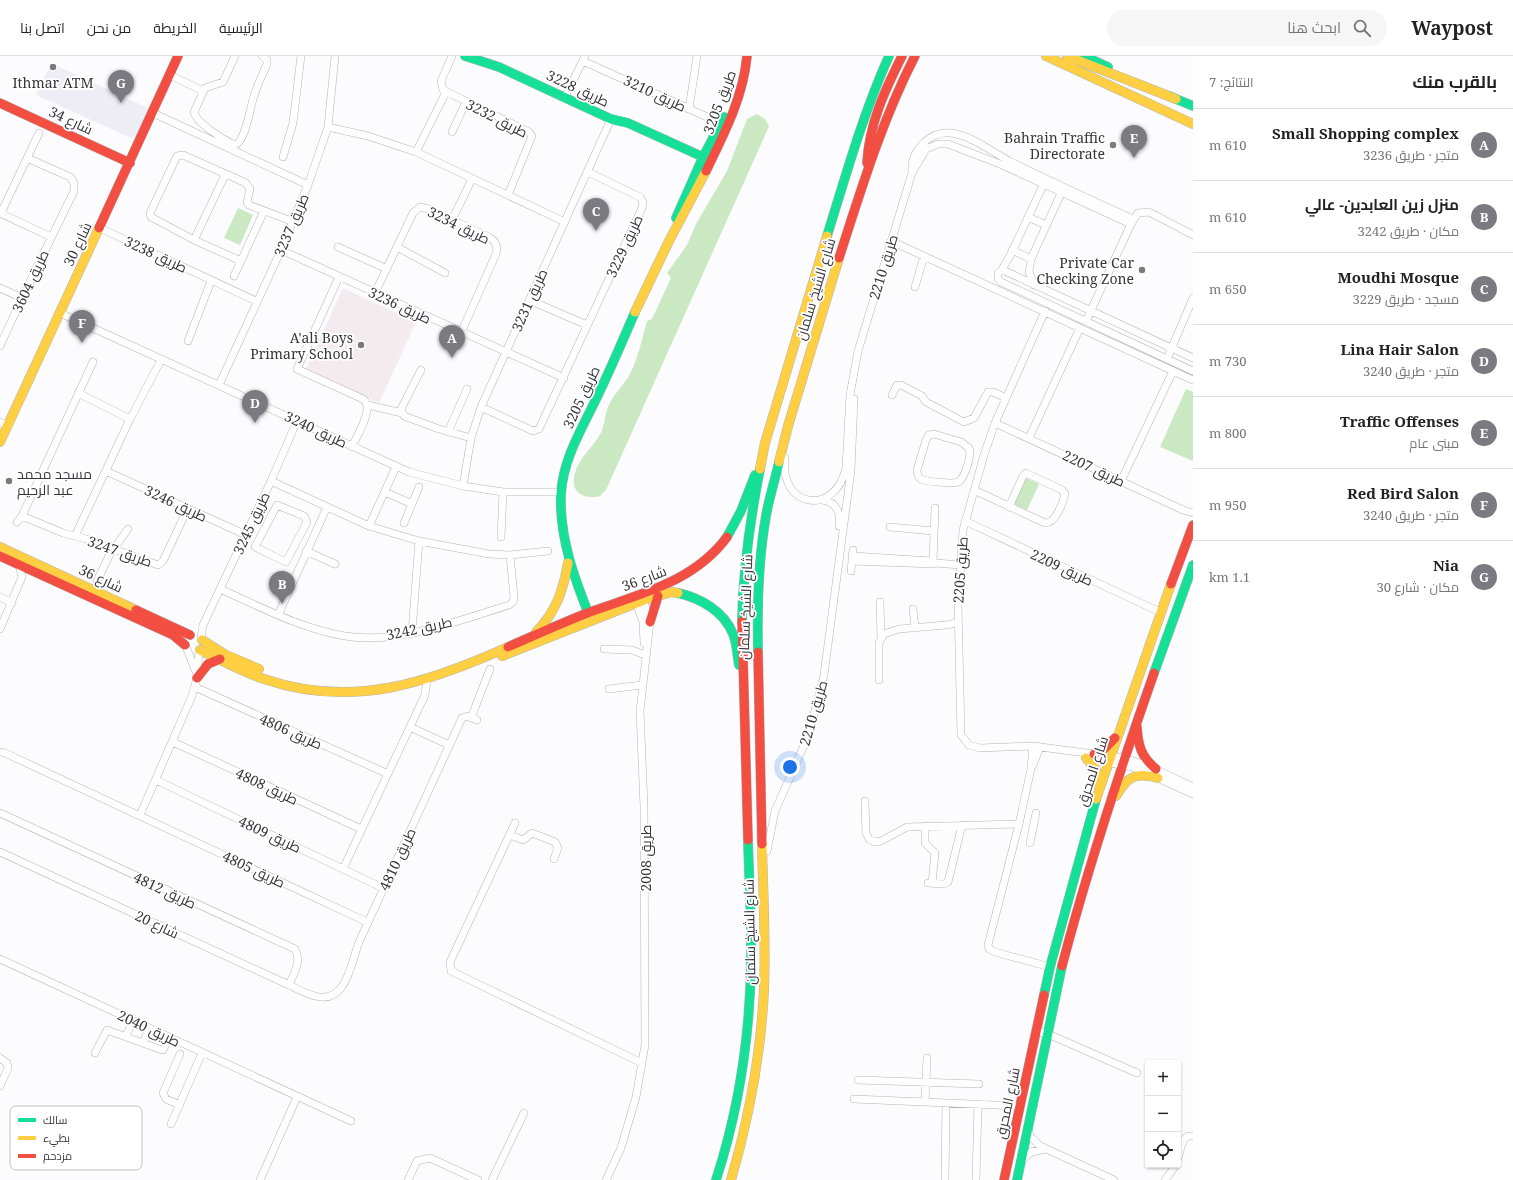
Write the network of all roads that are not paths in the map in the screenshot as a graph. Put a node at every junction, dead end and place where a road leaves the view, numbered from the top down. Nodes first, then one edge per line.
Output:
1 (178, 56) edge
2 (235, 56) edge
3 (262, 56) edge
4 (301, 56) edge
5 (335, 56) edge
6 (452, 56) edge
7 (465, 56) edge
8 (698, 56) edge
9 (741, 56) edge
10 (747, 56) edge
11 (881, 56) edge
12 (889, 56) edge
13 (902, 56) edge
14 (915, 56) edge
15 (922, 56) edge
16 (1046, 56) edge
17 (1067, 56) edge
18 (1084, 56) edge
19 (584, 58) edge
20 (170, 75) junction
21 (902, 81) junction
22 (203, 91) junction
23 (446, 92) junction
24 (871, 96) junction
25 (565, 97) junction
26 (1176, 99) junction
27 (466, 102) junction
28 (0, 103) edge
29 (1193, 106) edge
30 (689, 109) junction
31 (153, 113) junction
32 (611, 119) junction
33 (1182, 119) junction
34 (1193, 120) edge
35 (1193, 124) edge
36 (724, 125) junction
37 (328, 127) junction
38 (452, 132) dead end
39 (39, 133) dead end
40 (966, 138) junction
41 (961, 149) junction
42 (416, 152) junction
43 (283, 157) dead end
44 (27, 158) junction
45 (705, 160) junction
46 (130, 163) junction
47 (1008, 164) junction
48 (868, 170) junction
49 (588, 172) junction
50 (912, 173) junction
51 (224, 175) junction
52 (472, 178) junction
53 (1044, 181) junction
54 (308, 185) junction
55 (1062, 190) junction
56 (508, 195) junction
57 (264, 211) junction
58 (0, 213) edge
59 (1028, 216) junction
60 (452, 220) junction
61 (294, 222) junction
62 (565, 222) junction
63 (1132, 222) junction
64 (1046, 225) junction
65 (100, 228) junction
66 (1193, 235) edge
67 (51, 237) junction
68 (194, 240) junction
69 (891, 241) junction
70 (668, 242) junction
71 (338, 247) dead end
72 (397, 247) junction
73 (281, 250) junction
74 (1012, 250) junction
75 (924, 256) junction
76 (1031, 259) junction
77 (241, 261) junction
78 (386, 269) junction
79 (1001, 271) junction
80 (445, 273) dead end
81 (234, 276) dead end
82 (339, 277) junction
83 (211, 280) junction
84 (1034, 285) junction
85 (915, 287) dead end
86 (0, 288) edge
87 (375, 294) junction
88 (22, 298) junction
89 (1193, 298) edge
90 (529, 300) junction
91 (256, 301) junction
92 (1091, 311) junction
93 (1045, 312) junction
94 (60, 313) junction
95 (1086, 321) junction
96 (587, 325) junction
97 (1080, 328) junction
98 (461, 333) junction
99 (188, 342) dead end
100 (0, 346) edge
101 (1172, 348) junction
102 (506, 352) junction
103 (1193, 358) edge
104 (1167, 359) junction
105 (161, 360) junction
106 (856, 361) junction
107 (93, 362) dead end
108 (421, 370) dead end
109 (1173, 370) junction
110 (1193, 371) edge
111 (564, 378) junction
112 (1193, 380) edge
113 (219, 385) junction
114 (467, 389) dead end
115 (78, 393) junction
116 (892, 395) dead end
117 (1006, 398) junction
118 (368, 405) junction
119 (481, 407) junction
120 (402, 413) junction
121 (130, 419) junction
122 (297, 421) junction
123 (995, 423) junction
124 (4, 424) edge
125 (788, 426) junction
126 (448, 432) junction
127 (471, 438) junction
128 (1028, 438) junction
129 (0, 442) edge
130 (765, 443) junction
131 (352, 446) junction
132 (967, 462) junction
133 (981, 466) junction
134 (396, 467) junction
135 (106, 471) junction
136 (271, 481) junction
137 (1121, 481) junction
138 (463, 486) junction
139 (419, 487) dead end
140 (974, 490) junction
141 (385, 492) junction
142 (503, 492) junction
143 (561, 492) junction
144 (822, 500) junction
145 (412, 504) junction
146 (1009, 506) junction
147 (327, 507) junction
148 (188, 508) junction
149 (935, 508) dead end
150 (1193, 513) edge
151 (965, 521) junction
152 (404, 523) dead end
153 (251, 524) junction
154 (1193, 525) edge
155 (370, 526) junction
156 (890, 527) dead end
157 (128, 529) dead end
158 (264, 529) junction
159 (934, 531) junction
160 (246, 535) junction
161 (76, 536) junction
162 (500, 537) dead end
163 (419, 541) junction
164 (0, 547) edge
165 (114, 550) junction
166 (306, 551) junction
167 (548, 551) dead end
168 (510, 555) junction
169 (0, 556) edge
170 (569, 559) junction
171 (935, 562) junction
172 (335, 564) dead end
173 (19, 565) junction
174 (960, 565) junction
175 (1193, 565) edge
176 (34, 571) junction
177 (851, 571) dead end
178 (22, 577) junction
179 (837, 578) junction
180 (97, 580) dead end
181 (220, 589) junction
182 (658, 596) junction
183 (0, 597) edge
184 (639, 599) junction
185 (12, 602) junction
186 (880, 602) dead end
187 (913, 609) dead end
188 (1160, 612) junction
189 (278, 615) junction
190 (586, 618) junction
191 (650, 622) junction
192 (957, 625) junction
193 (915, 628) junction
194 (0, 629) edge
195 (412, 632) junction
196 (197, 637) junction
197 (530, 637) junction
198 (881, 637) junction
199 (186, 647) junction
200 (604, 649) dead end
201 (199, 651) junction
202 (645, 654) junction
203 (220, 659) junction
204 (465, 665) junction
205 (490, 669) dead end
206 (742, 673) junction
207 (197, 678) junction
208 (427, 679) junction
209 (879, 680) dead end
210 (642, 686) junction
211 (195, 687) junction
212 (609, 689) dead end
213 (324, 690) junction
214 (1137, 721) junction
215 (410, 727) junction
216 (1118, 733) junction
217 (173, 742) junction
218 (450, 745) junction
219 (1036, 747) junction
220 (0, 752) edge
221 (1090, 756) junction
222 (1109, 760) junction
223 (1123, 762) junction
224 (388, 774) junction
225 (1157, 774) junction
226 (156, 780) junction
227 (1193, 787) edge
228 (1099, 790) junction
229 (1193, 794) edge
230 (865, 801) dead end
231 (0, 813) edge
232 (140, 815) junction
233 (1021, 815) junction
234 (1103, 821) junction
235 (515, 823) dead end
236 (1019, 824) junction
237 (925, 826) junction
238 (962, 826) junction
239 (362, 829) junction
240 (510, 835) junction
241 (1030, 843) dead end
242 (0, 852) edge
243 (554, 859) dead end
244 (343, 869) junction
245 (383, 888) junction
246 (368, 922) junction
247 (0, 959) edge
248 (765, 962) junction
249 (1050, 967) junction
250 (289, 985) junction
251 (314, 996) joint
252 (133, 1021) junction
253 (149, 1029) junction
254 (1036, 1031) junction
255 (1048, 1034) junction
256 (126, 1036) junction
257 (169, 1038) junction
258 (143, 1043) junction
259 (95, 1053) dead end
260 (202, 1053) junction
261 (180, 1054) dead end
262 (1, 1058) edge
263 (927, 1058) dead end
264 (642, 1063) junction
265 (1137, 1073) dead end
266 (858, 1080) dead end
267 (926, 1082) junction
268 (979, 1084) dead end
269 (0, 1086) edge
270 (297, 1097) junction
271 (854, 1099) dead end
272 (925, 1102) junction
273 (946, 1103) junction
274 (180, 1104) junction
275 (978, 1104) junction
276 (1020, 1106) junction
277 (524, 1113) dead end
278 (1030, 1120) junction
279 (351, 1121) dead end
280 (171, 1124) dead end
281 (1028, 1129) junction
282 (1193, 1136) edge
283 (1181, 1144) edge
284 (1046, 1149) junction
285 (1021, 1163) junction
286 (1174, 1168) edge
287 (260, 1180) edge
288 (408, 1180) edge
289 (478, 1180) edge
290 (492, 1180) edge
291 (606, 1180) edge
292 (716, 1180) edge
293 (731, 1180) edge
294 (945, 1180) edge
295 (976, 1180) edge
296 (1004, 1180) edge
297 (1017, 1180) edge
298 (1114, 1180) edge
299 (1165, 1180) edge

1 - 20 main road, شارع 30
2 - 22 street
3 - 22 street
4 - 43 street
5 - 37 street, طريق 3237
6 - 23 street
7 - 25 main road, طريق 3228
8 - 30 street
9 - 36 main road, طريق 3205
10 - 36 main road, طريق 3205
11 - 24 main road
12 - 24 main road, شارع الشيخ سلمان
13 - 48 main road
14 - 21 main road, شارع الشيخ سلمان
15 - 21 main road
16 - 33 main road
17 - 26 main road
18 - 26 main road
19 - 25 street, طريق 3210
19 - 30 street, طريق 3210
20 - 22 street
20 - 31 main road, شارع 30
21 - 48 main road, شارع الشيخ سلمان
23 - 27 street, طريق 3232
23 - 42 street
24 - 130 main road, شارع الشيخ سلمان
25 - 32 main road, طريق 3228
26 - 29 main road
27 - 38 street
27 - 56 street, طريق 3232
28 - 46 main road, شارع 34
30 - 36 street, طريق 3210
31 - 46 main road, شارع 30
31 - 54 street
32 - 45 main road, طريق 3228
32 - 49 street, طريق 3231
33 - 34 main road
33 - 35 main road
36 - 45 main road, طريق 3205
37 - 42 street
37 - 54 street, طريق 3237
39 - 44 street, طريق 3604
40 - 41 street
40 - 47 street
40 - 50 street
41 - 47 street
41 - 50 street
42 - 52 street
44 - 58 street, طريق 3604
44 - 67 street, طريق 3604
45 - 70 main road, طريق 3205
45 - 70 main road, طريق 3205
46 - 65 main road, شارع 30
47 - 53 street
48 - 125 main road, شارع الشيخ سلمان
49 - 62 street, طريق 3231
49 - 96 street, طريق 3229
50 - 69 street, طريق 2210
51 - 57 street
51 - 68 street
51 - 68 street
52 - 56 street
52 - 60 street
53 - 55 street
53 - 59 street
54 - 61 street, طريق 3237
55 - 63 street
55 - 64 street
56 - 62 street
57 - 61 street
57 - 77 street
58 - 67 street, طريق 3604
59 - 64 street
59 - 74 street
60 - 72 street, طريق 3234
60 - 98 street, طريق 3234
61 - 73 street, طريق 3237
62 - 90 street, طريق 3231
63 - 66 street
63 - 92 street
64 - 76 street
65 - 83 street, طريق 3238
65 - 94 main road, شارع 30
67 - 88 street, طريق 3604
68 - 77 street
69 - 75 street
69 - 106 street, طريق 2210
70 - 143 main road, طريق 3205
71 - 78 street
72 - 78 street, طريق 3234
72 - 80 street
73 - 82 street, طريق 3236
73 - 91 street, طريق 3237
74 - 76 street
74 - 79 street
75 - 85 street
75 - 93 street
76 - 84 street
77 - 81 street
78 - 87 street, طريق 3234
79 - 84 street
79 - 95 street
82 - 87 street, طريق 3236
82 - 118 street
83 - 91 street, طريق 3238
83 - 99 street
84 - 92 street
86 - 88 street
87 - 98 street, طريق 3236
88 - 100 street, طريق 3604
89 - 101 street
90 - 96 street
90 - 102 street, طريق 3231
91 - 113 street, طريق 3237
92 - 95 street
92 - 101 street
93 - 97 street
93 - 117 street, طريق 2205
94 - 105 street, طريق 3240
94 - 124 main road, شارع 30
95 - 104 street
96 - 111 street, طريق 3229
97 - 109 street
97 - 128 street
98 - 102 street, طريق 3236
101 - 103 street
101 - 104 street
102 - 111 street, طريق 3236
102 - 119 street, طريق 3231
104 - 110 street
105 - 113 street, طريق 3240
105 - 121 street
106 - 144 street, طريق 2210
106 - 179 street, طريق 2210
107 - 115 street, طريق 3247
108 - 120 street
109 - 112 street
109 - 137 street
111 - 119 street, طريق 3229
113 - 122 street, طريق 3240
114 - 126 street
115 - 121 street
115 - 161 street, طريق 3247
116 - 117 street
117 - 123 street, طريق 2205
118 - 120 street
118 - 131 street
119 - 127 street, طريق 3231
120 - 126 street
121 - 135 street
122 - 131 street, طريق 3240
122 - 136 street, طريق 3245
123 - 128 street, طريق 2207
123 - 133 street, طريق 2205
124 - 129 main road, شارع 30
125 - 144 street
125 - 248 main road, شارع الشيخ سلمان
126 - 127 street
127 - 138 street, طريق 3231
128 - 137 street, طريق 2207
130 - 184 main road, شارع 36
130 - 206 main road, شارع الشيخ سلمان
131 - 134 street, طريق 3240
132 - 132 street
132 - 133 street
133 - 140 street, طريق 2205
134 - 138 street, طريق 3240
134 - 141 street
135 - 148 street, طريق 3246
135 - 161 street
136 - 147 street
136 - 153 street, طريق 3245
137 - 150 street, طريق 2207
138 - 142 street, طريق 3240
139 - 145 street
140 - 146 street
140 - 151 street, طريق 2205
141 - 145 street
141 - 155 street
142 - 143 street, طريق 3240
142 - 162 street
143 - 170 main road, طريق 3205
144 - 179 street, طريق 2210
145 - 152 street
146 - 146 street
147 - 155 street
147 - 166 street
148 - 160 street, طريق 3246
148 - 165 street, طريق 3247
149 - 159 street
151 - 174 street, طريق 2205
151 - 188 street, طريق 2209
153 - 158 street
153 - 160 street, طريق 3245
154 - 188 main road, شارع المحرق
155 - 163 street
156 - 159 street
157 - 165 street
158 - 158 street
159 - 171 street
160 - 181 street, طريق 3245
161 - 165 street, طريق 3247
163 - 168 street
163 - 195 street
164 - 196 main road, شارع 36
165 - 180 street
166 - 172 street
166 - 189 street
167 - 168 street
168 - 195 street, طريق 3242
169 - 173 main road, شارع 36
170 - 190 main road, طريق 3205
170 - 197 main road
171 - 174 street
171 - 177 street
173 - 176 main road, شارع 36
173 - 178 street
174 - 192 street, طريق 2205
175 - 214 main road, شارع المحرق
176 - 178 street
176 - 199 main road, شارع 36
178 - 185 street
179 - 248 street, طريق 2210
181 - 189 street, طريق 3242
181 - 196 street, طريق 3245
182 - 184 main road, شارع 36
182 - 191 main road
182 - 206 main road, شارع 36
183 - 185 street
184 - 190 main road, شارع 36
184 - 191 street, طريق 2008
184 - 202 street, طريق 2008
185 - 194 street
186 - 198 street
187 - 193 street
188 - 216 main road, شارع المحرق
189 - 195 street, طريق 3242
190 - 197 main road, شارع 36
190 - 204 main road, شارع 36
191 - 202 street, طريق 2008
192 - 193 street
192 - 219 street, طريق 2205
193 - 198 street
196 - 199 main road
196 - 201 main road
196 - 213 main road, شارع 36
197 - 204 main road, شارع 36
198 - 209 street
199 - 201 main road
199 - 207 street
200 - 202 street
201 - 203 main road, شارع 36
201 - 207 street
202 - 210 street, طريق 2008
203 - 207 main road
203 - 213 main road, شارع 36
204 - 208 main road, شارع 36
205 - 218 street, طريق 4810
206 - 292 main road, شارع الشيخ سلمان
207 - 211 street
208 - 213 main road, شارع 36
208 - 215 street
210 - 212 street
210 - 264 street, طريق 2008
211 - 217 street
211 - 224 street, طريق 4806
214 - 223 main road, شارع المحرق
214 - 225 main road
215 - 218 street
215 - 224 street
216 - 221 main road
216 - 222 main road, شارع المحرق
217 - 226 street
217 - 239 street, طريق 4808
218 - 245 street, طريق 4810
219 - 221 street, طريق 2205
219 - 233 street
220 - 232 street, طريق 4805
221 - 222 street, طريق 2205
221 - 228 main road
222 - 223 street, طريق 2205
222 - 228 main road, شارع المحرق
223 - 225 street, طريق 2205
223 - 234 main road, شارع المحرق
224 - 239 street
225 - 227 street
225 - 229 street
225 - 234 main road
226 - 232 street
226 - 244 street, طريق 4809
228 - 249 main road, شارع المحرق
230 - 237 street
231 - 250 street, طريق 4812
232 - 246 street, طريق 4805
233 - 236 street
233 - 241 street
234 - 255 main road, شارع المحرق
235 - 240 street
236 - 238 street
236 - 249 street
237 - 238 street
237 - 238 street
239 - 244 street
240 - 243 street
240 - 264 street
242 - 250 street, شارع 20
244 - 245 street, طريق 4809
245 - 246 street, طريق 4810
246 - 251 street, طريق 4810
247 - 252 street, طريق 2040
248 - 293 main road, شارع الشيخ سلمان
249 - 254 main road, شارع المحرق
250 - 251 street, شارع 20
252 - 253 street, طريق 2040
252 - 256 street
253 - 257 street, طريق 2040
253 - 258 street
254 - 255 street
254 - 276 main road, شارع المحرق
255 - 265 street
255 - 278 main road, شارع المحرق
256 - 258 street
256 - 259 street
257 - 258 street
257 - 260 street, طريق 2040
260 - 270 street, طريق 2040
260 - 274 street
261 - 274 street
262 - 269 street
263 - 267 street
264 - 291 street, طريق 2008
266 - 267 street
267 - 268 street
267 - 272 street
270 - 279 street, طريق 2040
270 - 287 street
271 - 272 street
272 - 273 street
273 - 275 street
273 - 294 street
274 - 280 street
275 - 276 street
275 - 295 street
276 - 278 main road
276 - 296 main road, شارع المحرق
277 - 290 street
278 - 281 main road, شارع المحرق
281 - 284 street
281 - 285 main road, شارع المحرق
282 - 283 street
284 - 285 street
284 - 298 street
285 - 297 main road, شارع المحرق
286 - 299 street
288 - 289 street

